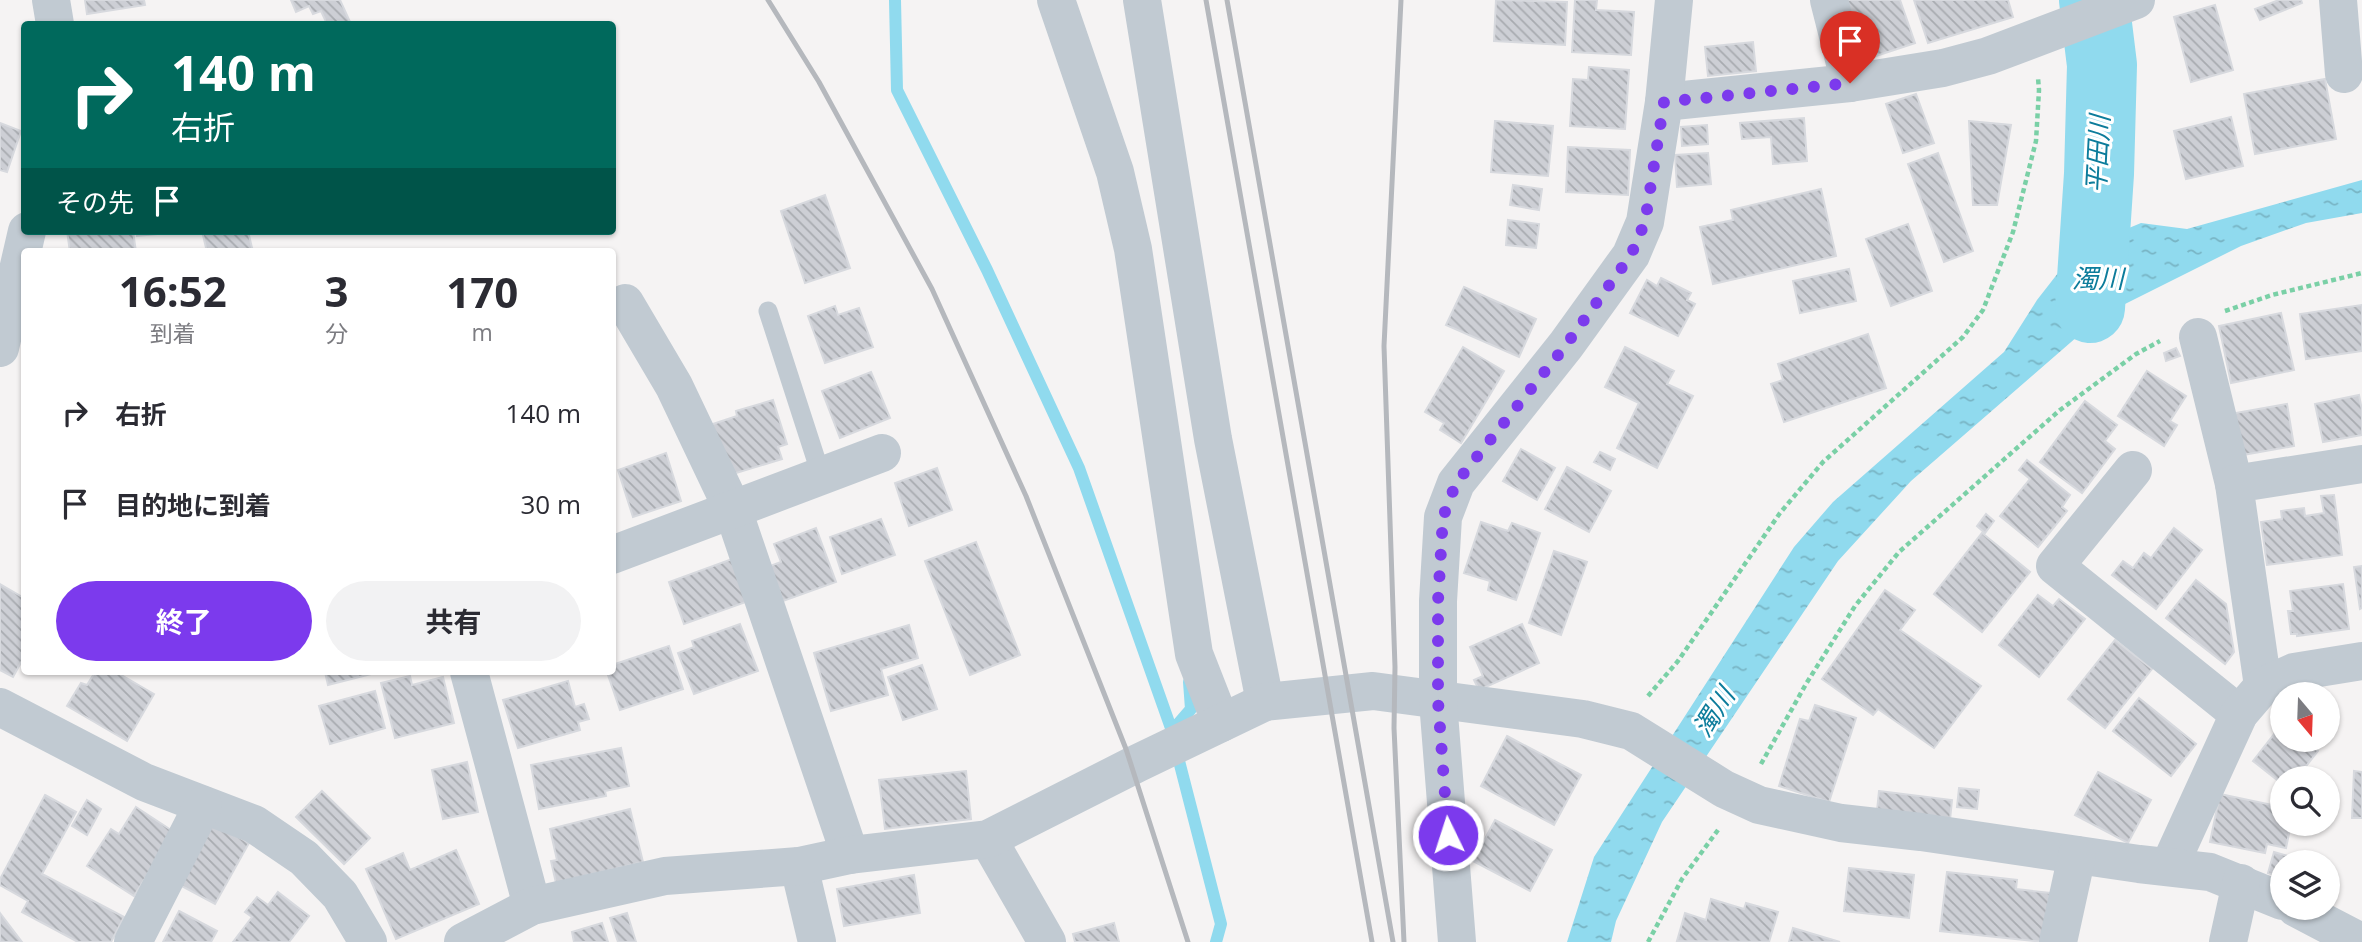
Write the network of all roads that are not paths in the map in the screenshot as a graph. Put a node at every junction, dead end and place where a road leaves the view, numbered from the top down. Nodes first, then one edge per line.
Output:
1 (51, 0) edge
2 (1056, 0) edge
3 (1142, 0) edge
4 (1674, 0) edge
5 (1829, 0) edge
6 (2137, 0) edge
7 (2338, 0) edge
8 (54, 21) edge
9 (2344, 74) dead end
10 (1850, 83) junction
11 (1664, 102) junction
12 (21, 254) edge
13 (625, 303) dead end
14 (768, 310) dead end
15 (2210, 324) road end
16 (0, 348) edge
17 (882, 453) dead end
18 (2362, 464) edge
19 (2133, 470) dead end
20 (821, 475) junction
21 (2234, 484) junction
22 (733, 510) junction
23 (616, 554) edge
24 (2362, 661) edge
25 (470, 675) edge
26 (2251, 700) junction
27 (1438, 701) junction
28 (1265, 702) junction
29 (0, 707) edge
30 (1221, 723) junction
31 (203, 805) junction
32 (988, 839) junction
33 (850, 855) junction
34 (2077, 855) junction
35 (799, 866) junction
36 (2169, 867) junction
37 (2241, 883) junction
38 (2270, 896) edge
39 (532, 906) junction
40 (2319, 920) edge
41 (132, 942) edge
42 (368, 942) edge
43 (463, 942) edge
44 (817, 942) edge
45 (1047, 942) edge
46 (1457, 942) edge
47 (2058, 942) edge
48 (2228, 942) edge
49 (2361, 942) edge

1 - 8 street
2 - 30 street
3 - 28 street
4 - 11 street
5 - 10 street
6 - 10 street
7 - 9 street
10 - 11 street
11 - 27 street
12 - 16 street
13 - 22 street
14 - 20 lane
15 - 21 street
17 - 20 street
18 - 21 street
19 - 26 street
20 - 22 street
21 - 26 street
22 - 23 street
22 - 33 street
24 - 26 street
25 - 39 street
26 - 36 street
27 - 28 street
27 - 34 street
27 - 46 street
28 - 30 street
29 - 31 street
30 - 32 street
31 - 41 street
31 - 42 street
32 - 33 street
32 - 45 street
33 - 35 street
34 - 36 street
34 - 47 street
35 - 39 street
35 - 44 street
36 - 37 street
37 - 38 street
37 - 48 street
39 - 43 street
40 - 49 street

